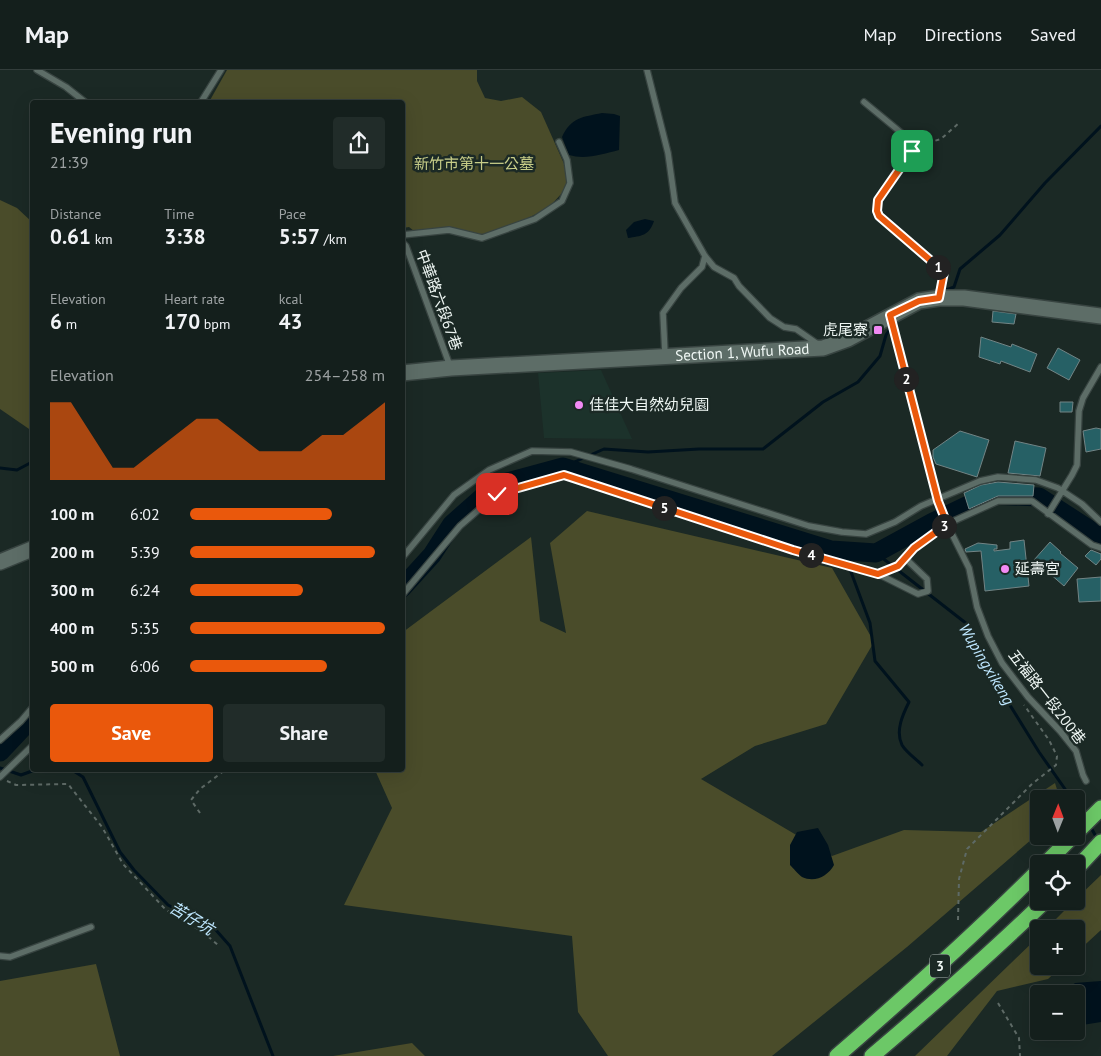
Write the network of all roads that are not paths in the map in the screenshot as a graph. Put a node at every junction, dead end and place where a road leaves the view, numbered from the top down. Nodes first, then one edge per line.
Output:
1 (37, 70) edge
2 (221, 70) edge
3 (647, 70) edge
4 (82, 100) edge
5 (202, 100) edge
6 (864, 102) dead end
7 (559, 142) dead end
8 (405, 235) edge
9 (405, 245) edge
10 (705, 256) junction
11 (939, 298) junction
12 (890, 315) junction
13 (1101, 316) edge
14 (823, 348) junction
15 (666, 356) junction
16 (1101, 367) edge
17 (451, 368) junction
18 (405, 373) edge
19 (1062, 490) junction
20 (938, 501) junction
21 (1048, 514) junction
22 (1101, 522) edge
23 (947, 524) junction
24 (1101, 548) edge
25 (30, 550) edge
26 (405, 554) edge
27 (905, 558) junction
28 (0, 562) edge
29 (878, 574) junction
30 (405, 590) edge
31 (30, 710) edge
32 (0, 740) edge
33 (30, 748) edge
34 (1, 777) edge
35 (1086, 781) dead end
36 (1064, 845) edge
37 (1098, 846) edge
38 (1054, 855) edge
39 (1085, 860) edge
40 (1030, 879) edge
41 (1035, 910) edge
42 (91, 927) dead end
43 (0, 956) edge
44 (837, 1056) edge
45 (872, 1056) edge

1 - 4 lane
2 - 5 lane
3 - 10 lane
6 - 11 lane
7 - 8 lane
9 - 17 lane, 中華路六段67巷
10 - 14 lane
10 - 15 lane
11 - 12 main road, Section 1, Wufu Road
11 - 13 main road, Section 1, Wufu Road
12 - 14 main road, Section 1, Wufu Road
12 - 20 lane, 五福路一段200巷
14 - 15 main road, Section 1, Wufu Road
15 - 17 main road, Section 1, Wufu Road
16 - 19 lane
17 - 18 main road, Section 1, Wufu Road
19 - 20 lane
19 - 21 lane
19 - 22 lane
20 - 23 lane, 五福路一段200巷
20 - 26 lane
21 - 23 lane
21 - 24 lane
23 - 27 lane
23 - 35 lane, 五福路一段200巷
25 - 28 main road
27 - 29 lane
27 - 29 lane
29 - 30 lane
31 - 32 lane
33 - 34 lane
36 - 38 highway
37 - 39 highway
40 - 44 highway, 3
41 - 45 highway, 3
42 - 43 lane

